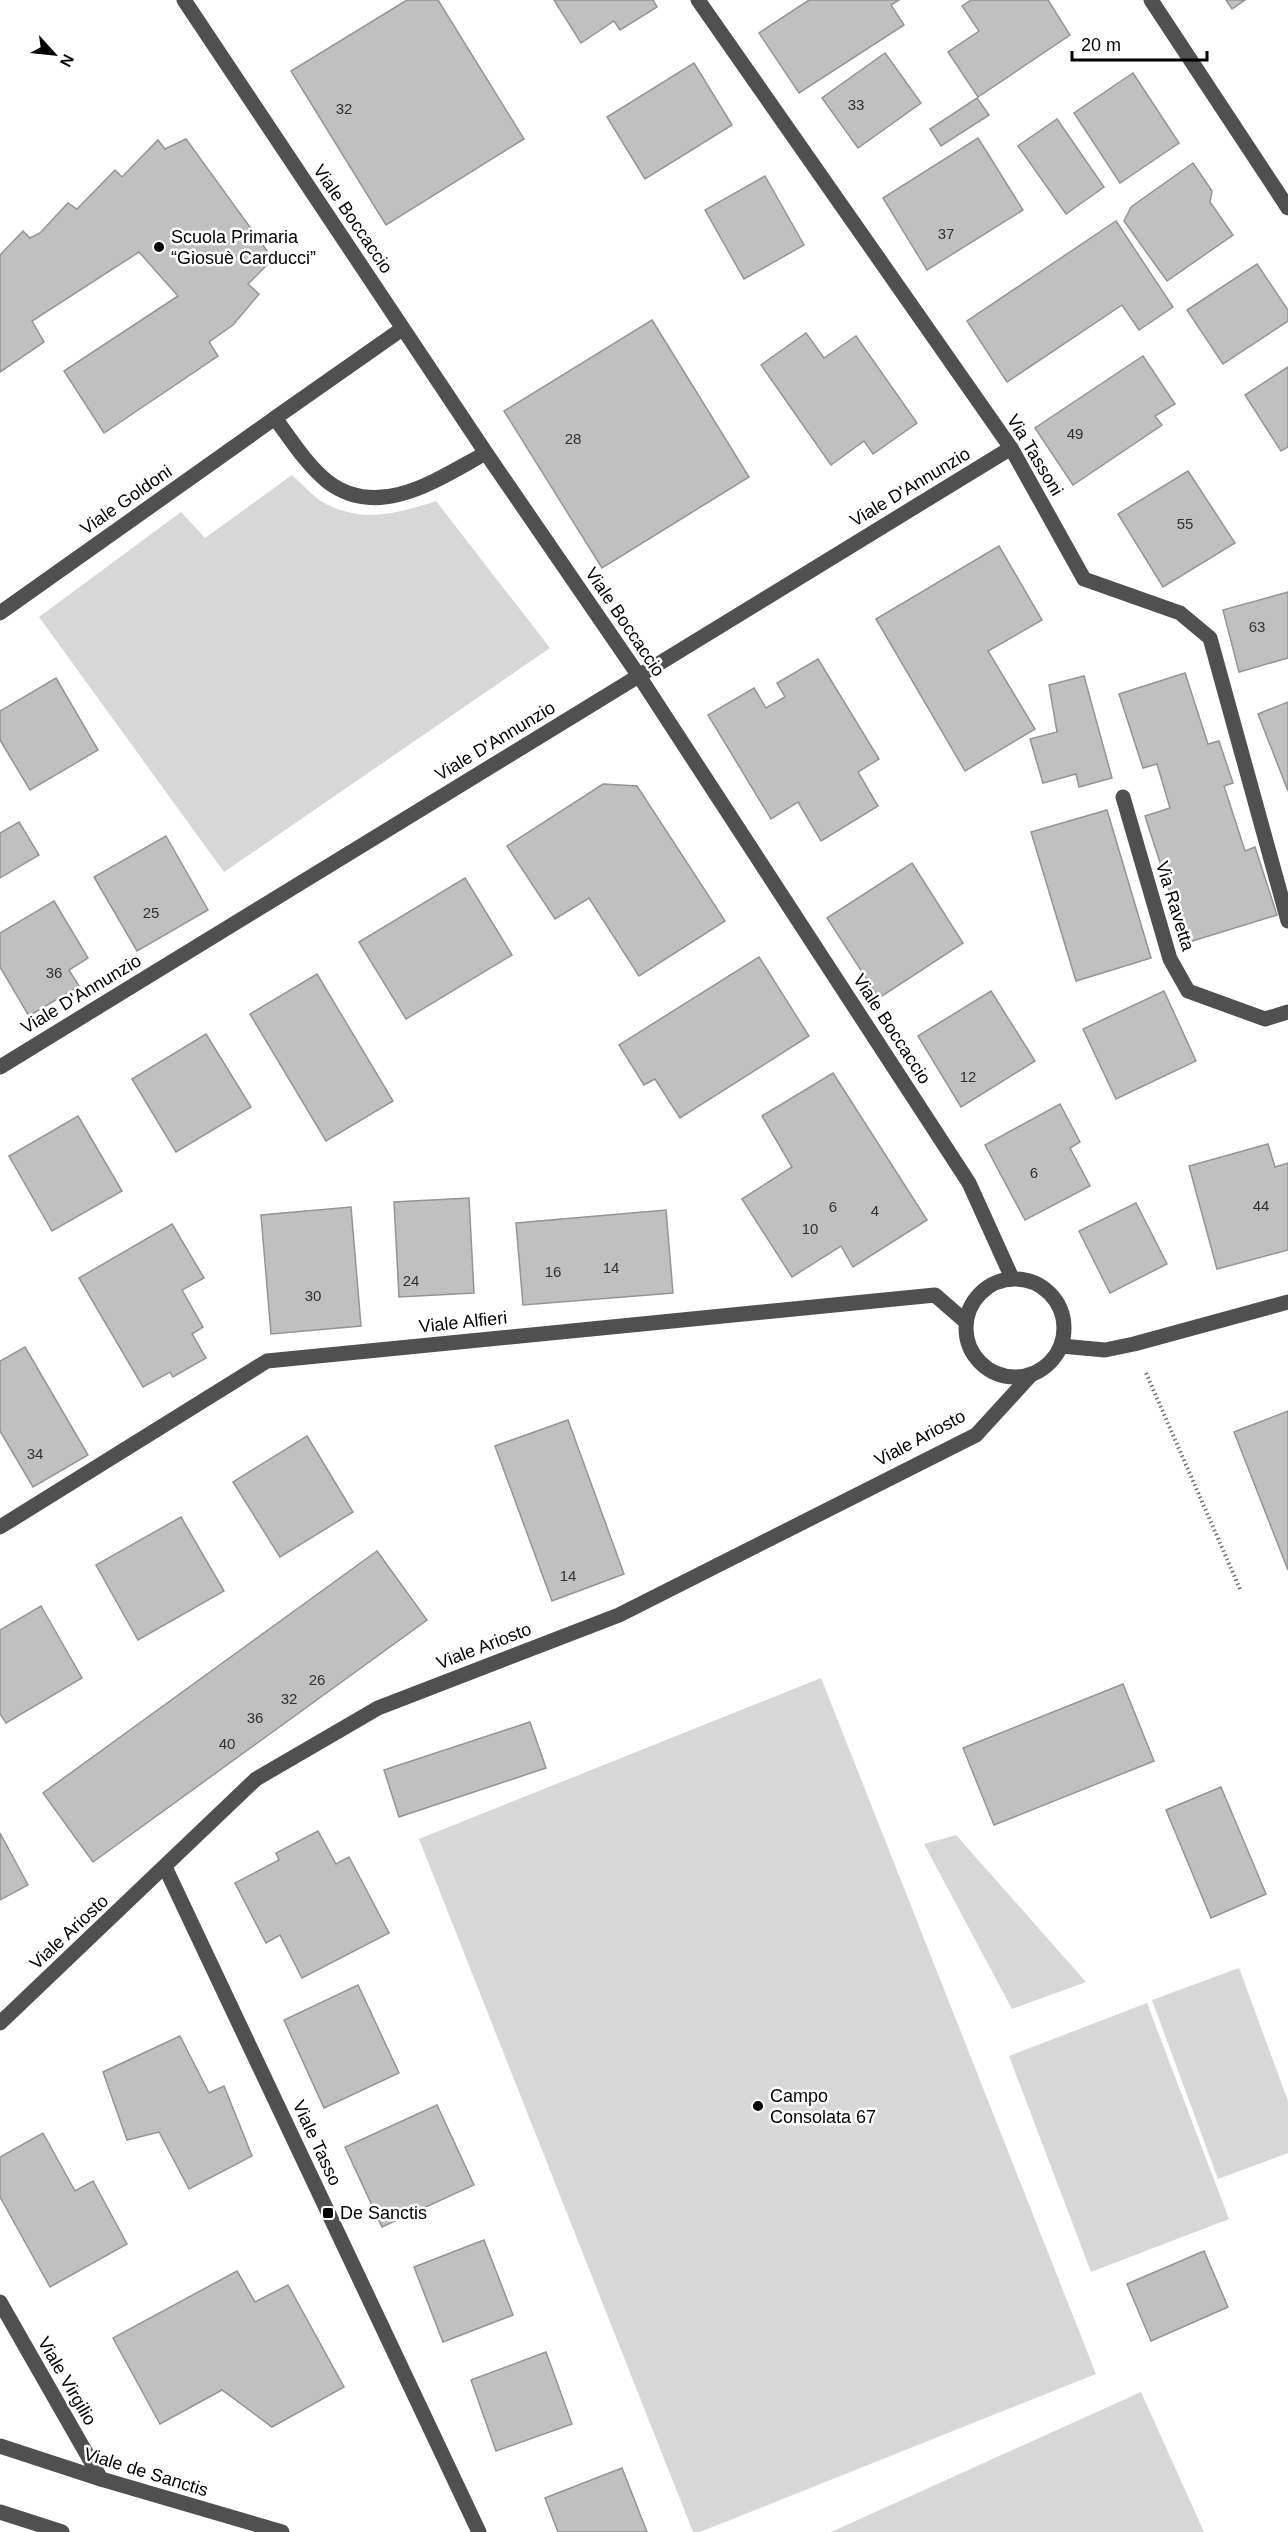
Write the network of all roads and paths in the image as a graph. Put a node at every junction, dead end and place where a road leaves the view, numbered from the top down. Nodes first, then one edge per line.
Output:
1 (184, 0) edge
2 (698, 0) edge
3 (1151, 0) edge
4 (1288, 208) edge
5 (402, 329) junction
6 (275, 418) junction
7 (1011, 448) junction
8 (486, 453) junction
9 (0, 613) edge
10 (639, 676) junction
11 (1123, 797) dead end
12 (1288, 921) edge
13 (1288, 1012) edge
14 (0, 1067) edge
15 (1012, 1278) junction
16 (1288, 1302) edge
17 (966, 1322) junction
18 (1134, 1344) junction
19 (1061, 1346) junction
20 (1030, 1376) junction
21 (0, 1527) edge
22 (1239, 1589) dead end
23 (165, 1867) junction
24 (0, 2024) edge
25 (0, 2302) edge
26 (0, 2446) edge
27 (101, 2479) junction
28 (1, 2514) edge
29 (62, 2532) edge
30 (282, 2532) edge
31 (479, 2532) edge

1 - 5 street, Viale Boccaccio
2 - 7 street, Via Tassoni
3 - 4 street
5 - 6 street, Viale Goldoni
5 - 8 street, Viale Boccaccio
6 - 8 street
6 - 9 street, Viale Goldoni
7 - 10 street, Viale D'Annunzio
7 - 12 street, Via Tassoni
8 - 10 street, Viale Boccaccio
10 - 14 street, Viale D'Annunzio
10 - 15 street, Viale Boccaccio
11 - 13 street, Via Ravetta
15 - 17 street
15 - 19 street
16 - 18 street
17 - 20 street
17 - 21 street, Viale Alfieri
18 - 19 street
18 - 22 path
19 - 20 street
20 - 23 street, Viale Ariosto
23 - 24 street, Viale Ariosto
23 - 31 street, Viale Tasso
25 - 27 street, Viale Virgilio
26 - 27 street, Viale de Sanctis
27 - 30 street, Viale de Sanctis
28 - 29 street

